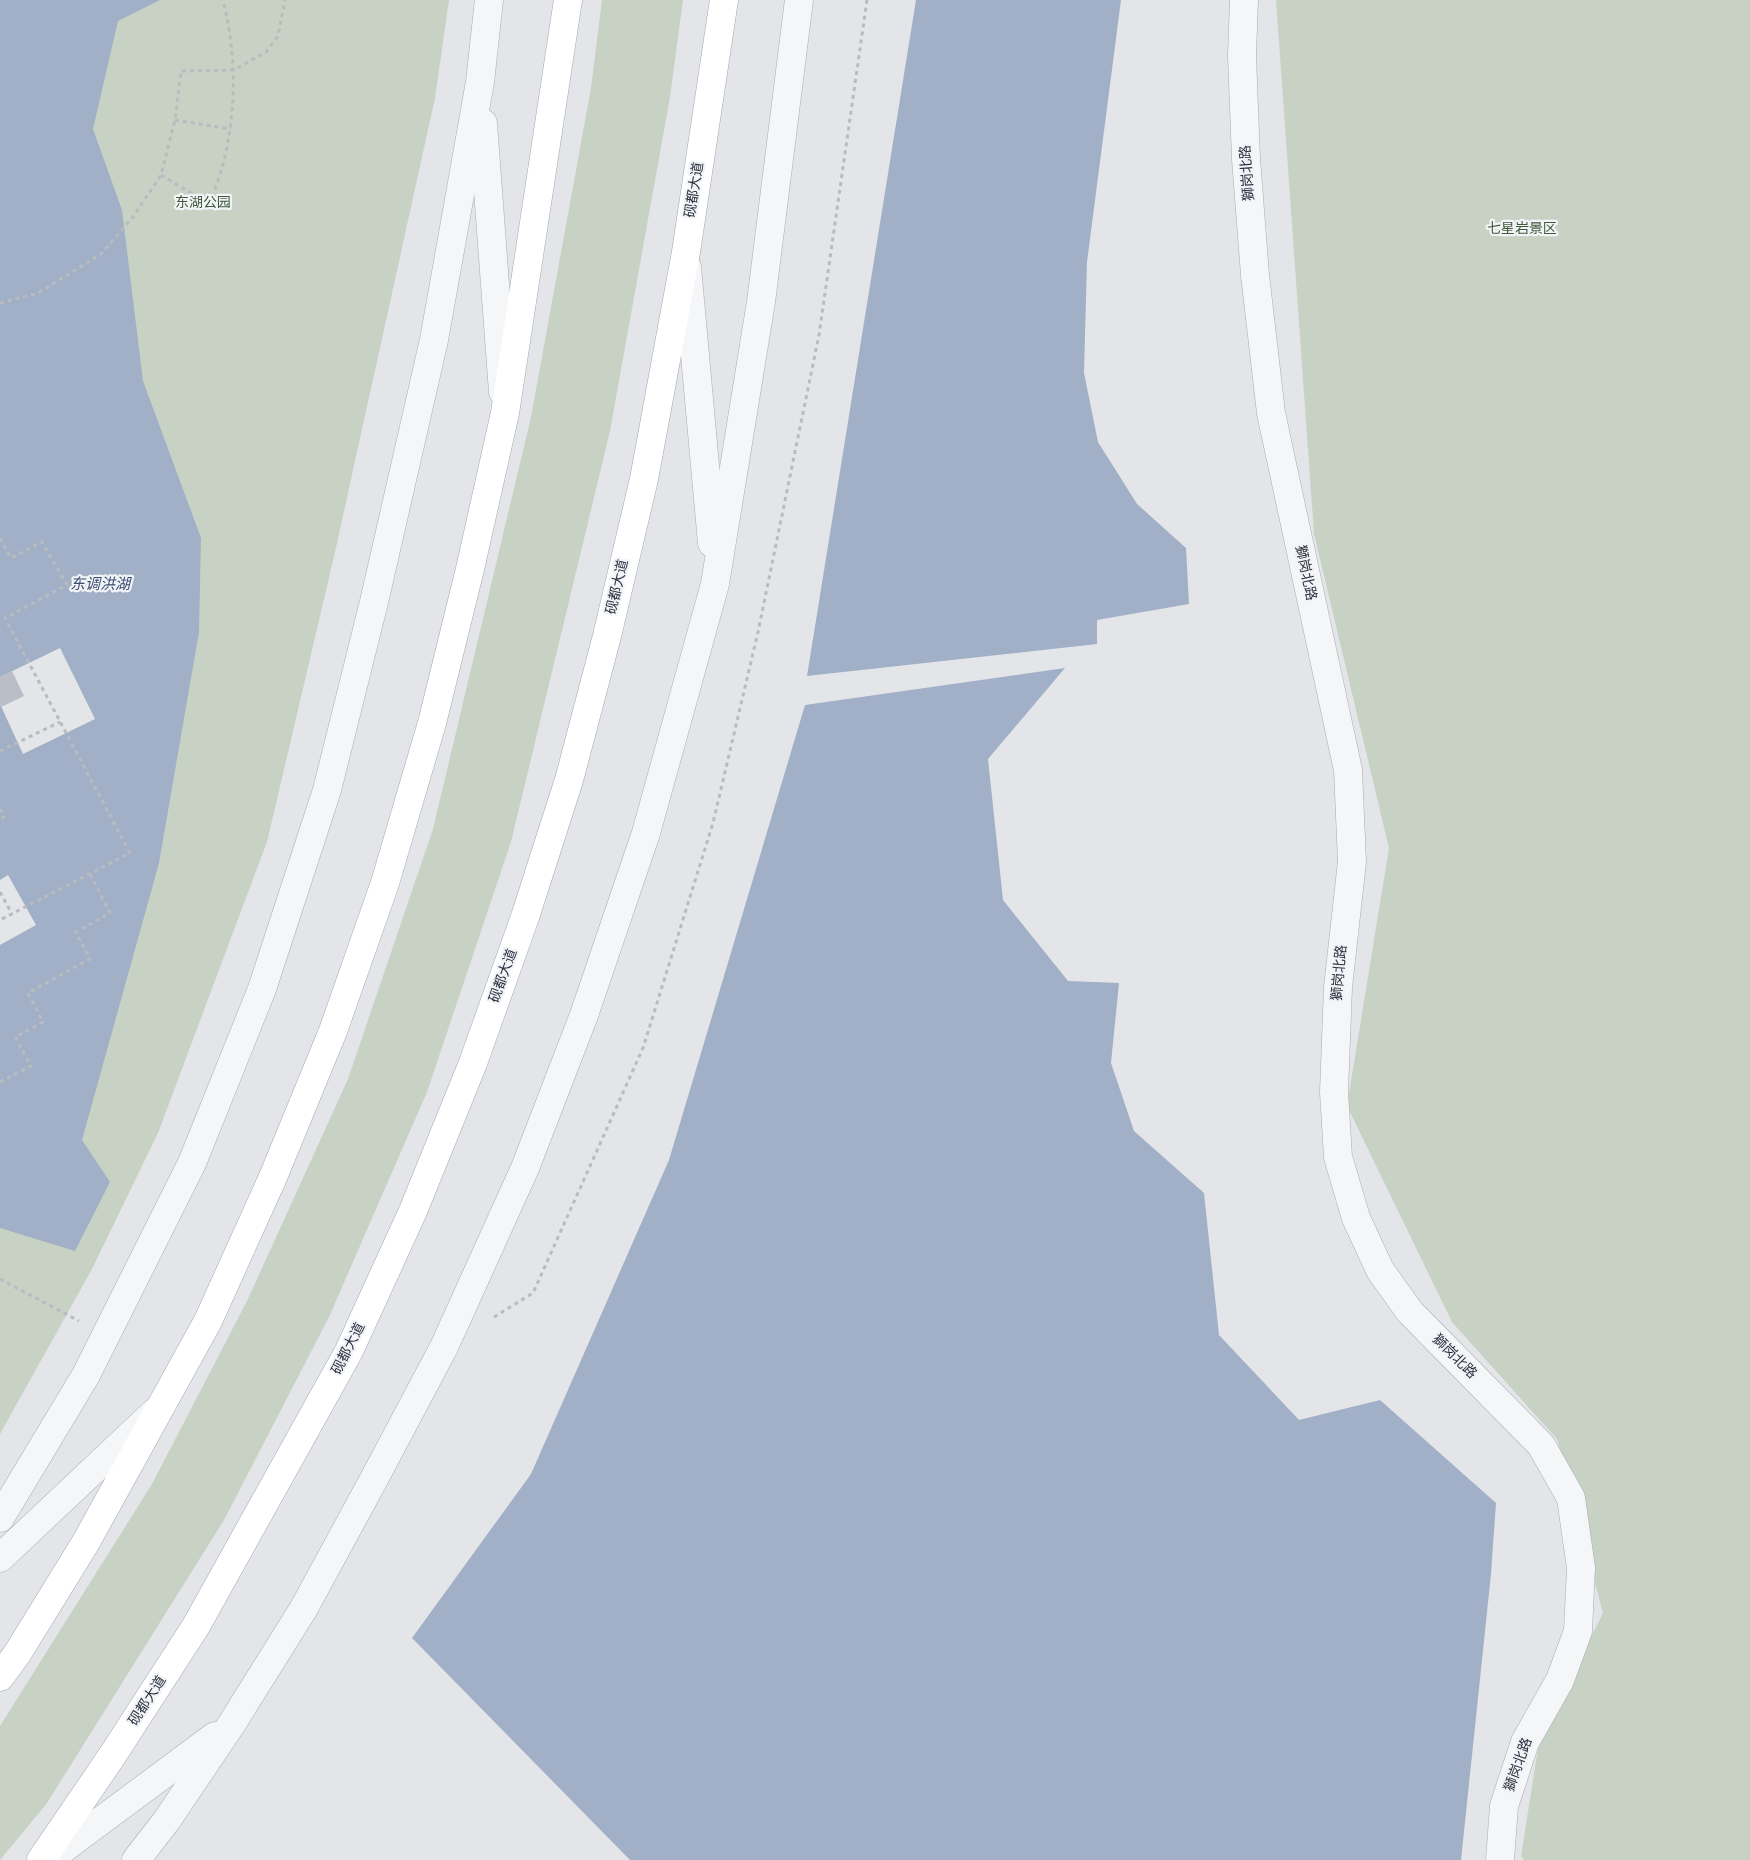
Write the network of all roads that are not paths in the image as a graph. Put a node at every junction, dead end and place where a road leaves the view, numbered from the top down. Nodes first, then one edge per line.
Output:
1 (489, 0) edge
2 (568, 0) edge
3 (724, 0) edge
4 (799, 0) edge
5 (1244, 0) edge
6 (480, 82) junction
7 (686, 252) junction
8 (504, 413) junction
9 (716, 584) junction
10 (162, 1406) junction
11 (0, 1518) edge
12 (0, 1558) edge
13 (0, 1677) edge
14 (231, 1725) junction
15 (41, 1860) edge
16 (48, 1860) edge
17 (136, 1860) edge
18 (1500, 1860) edge

1 - 6 street
2 - 8 main road
3 - 7 main road, 砚都大道
4 - 9 street
5 - 18 street, 獅岗北路
6 - 8 street
6 - 11 street
7 - 9 street
7 - 15 main road, 砚都大道
8 - 10 main road
9 - 14 street
10 - 12 street
10 - 13 main road
14 - 16 street
14 - 17 street

